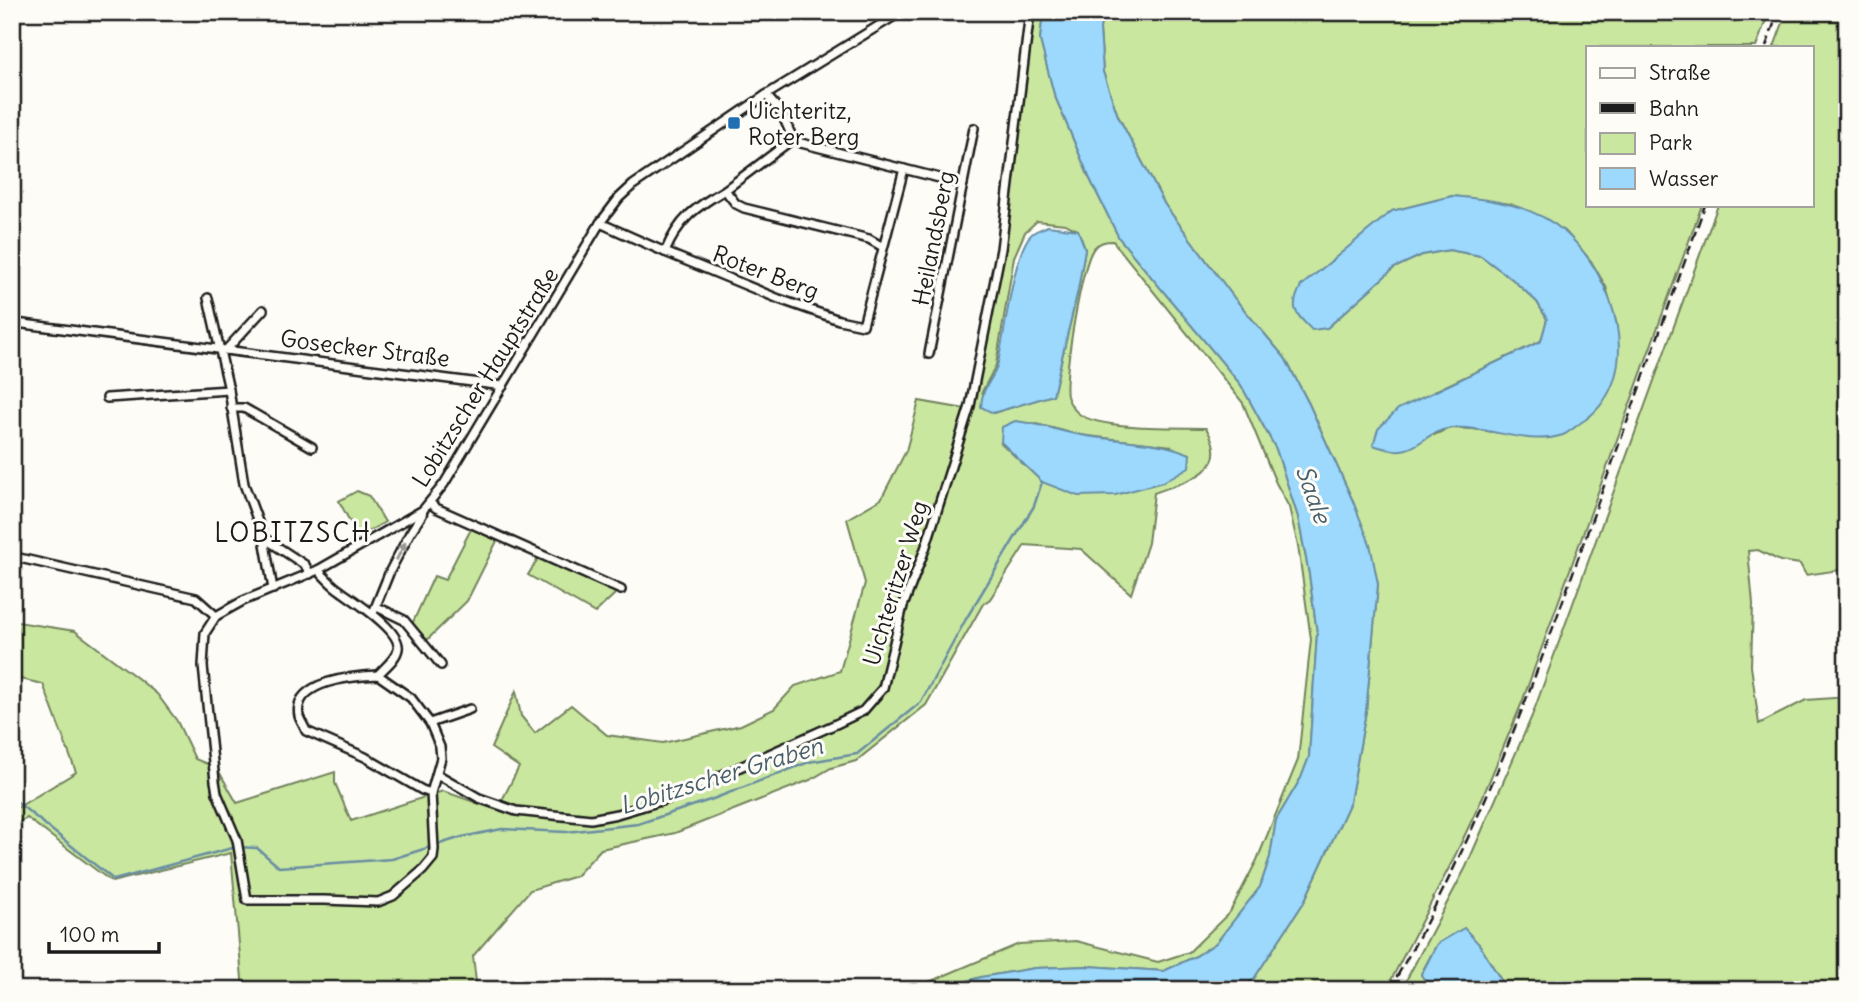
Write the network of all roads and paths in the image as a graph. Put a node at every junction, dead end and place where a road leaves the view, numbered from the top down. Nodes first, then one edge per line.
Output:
1 (901, 12) edge
2 (1030, 12) edge
3 (766, 95) junction
4 (974, 128) dead end
5 (793, 139) junction
6 (904, 169) junction
7 (963, 184) junction
8 (725, 190) junction
9 (600, 223) junction
10 (883, 247) junction
11 (665, 252) junction
12 (208, 298) dead end
13 (263, 310) dead end
14 (16, 323) dead end
15 (223, 350) junction
16 (929, 354) dead end
17 (503, 386) junction
18 (229, 390) junction
19 (107, 398) dead end
20 (232, 408) junction
21 (312, 447) dead end
22 (432, 501) junction
23 (423, 510) junction
24 (264, 538) junction
25 (15, 557) dead end
26 (314, 572) junction
27 (273, 589) junction
28 (621, 590) dead end
29 (375, 610) junction
30 (216, 616) junction
31 (441, 665) dead end
32 (378, 674) junction
33 (470, 709) dead end
34 (430, 723) junction
35 (438, 774) junction
36 (431, 793) junction

1 - 3 street, Lobitzscher Hauptstraße
2 - 35 street, Uichteritzer Weg
3 - 5 street
3 - 9 street, Lobitzscher Hauptstraße
4 - 7 street, Heilandsberg
5 - 6 street
5 - 8 street
6 - 7 street
6 - 10 street, Roter Berg
7 - 16 street, Heilandsberg
8 - 10 street
8 - 11 street
9 - 11 street
9 - 17 street, Lobitzscher Hauptstraße
10 - 11 street, Roter Berg
12 - 15 street
13 - 15 street
14 - 15 street, Gosecker Straße
15 - 17 street, Gosecker Straße
15 - 18 street
17 - 22 street, Lobitzscher Hauptstraße
18 - 19 street
18 - 20 street
20 - 21 street
20 - 24 street
22 - 23 street, Lobitzscher Hauptstraße
22 - 28 street
23 - 26 street, Lobitzscher Hauptstraße
29 -> 23 street
24 - 26 street
24 - 27 street
25 - 30 street
26 - 27 street, Lobitzscher Hauptstraße
26 - 29 street
27 - 30 street, Lobitzscher Hauptstraße
29 - 31 street
29 - 32 street
30 - 36 street
32 - 34 street
32 - 36 street
33 - 34 street
34 - 35 street
35 - 36 street

